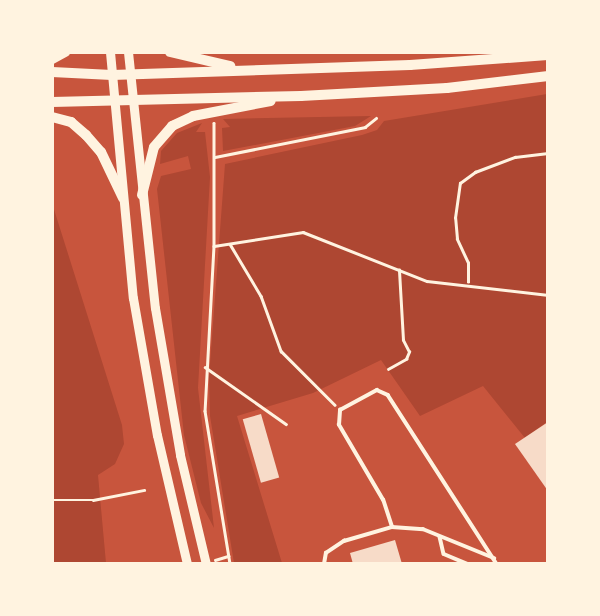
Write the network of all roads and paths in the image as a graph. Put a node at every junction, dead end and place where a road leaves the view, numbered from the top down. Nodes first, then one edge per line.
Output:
1 (65, 52) edge
2 (110, 52) edge
3 (128, 52) edge
4 (170, 52) edge
5 (548, 55) edge
6 (52, 59) edge
7 (250, 70) junction
8 (52, 72) edge
9 (131, 74) junction
10 (112, 75) junction
11 (548, 76) edge
12 (301, 96) junction
13 (133, 99) junction
14 (115, 100) junction
15 (52, 102) edge
16 (52, 117) edge
17 (376, 118) dead end
18 (214, 123) dead end
19 (548, 153) edge
20 (215, 158) junction
21 (142, 195) junction
22 (123, 198) junction
23 (230, 244) junction
24 (214, 246) junction
25 (399, 270) junction
26 (468, 282) junction
27 (548, 295) edge
28 (205, 367) junction
29 (388, 369) dead end
30 (340, 410) junction
31 (286, 424) dead end
32 (144, 490) dead end
33 (52, 500) edge
34 (392, 527) junction
35 (440, 537) junction
36 (494, 558) junction
37 (187, 564) edge
38 (206, 564) edge
39 (230, 564) edge
40 (324, 564) edge
41 (467, 564) edge
42 (497, 564) edge

1 - 6 highway
2 - 10 main road
3 - 9 main road
4 - 7 highway
5 - 7 highway
7 - 9 highway
8 - 10 highway
9 - 10 highway
9 - 13 main road
10 - 14 main road
11 - 12 highway
12 - 13 highway
12 - 21 highway
13 - 14 highway
13 - 21 main road
14 - 15 highway
14 - 22 main road
16 - 22 highway
17 - 20 path
18 - 20 path
19 - 26 path
20 - 24 path
21 - 38 main road
22 - 37 main road
23 - 24 path
23 - 25 path
23 - 30 path
24 - 28 path
25 - 26 path
25 - 29 path
26 - 27 path
28 - 31 path
28 - 39 path
30 - 34 lane
30 - 36 lane
32 - 33 path
34 - 35 lane
34 - 40 lane
35 - 36 lane
35 - 41 lane
36 - 42 lane

